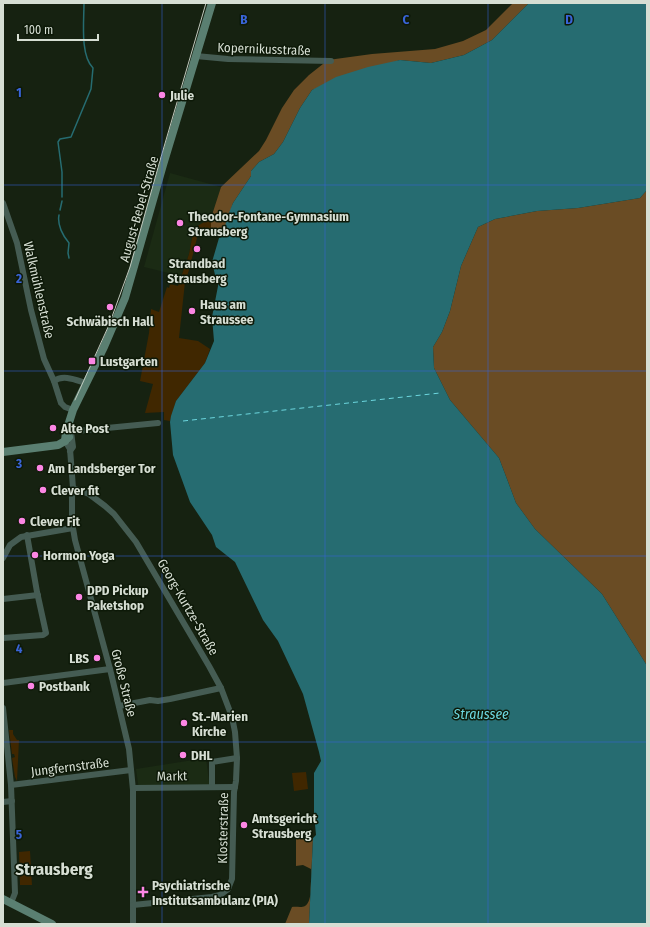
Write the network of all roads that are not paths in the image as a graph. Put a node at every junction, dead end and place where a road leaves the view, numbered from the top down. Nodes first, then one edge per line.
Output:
1 (212, 3) edge
2 (196, 56) junction
3 (331, 62) dead end
4 (3, 203) edge
5 (54, 381) junction
6 (86, 383) junction
7 (72, 412) junction
8 (158, 423) dead end
9 (69, 432) junction
10 (65, 441) junction
11 (40, 447) junction
12 (70, 451) junction
13 (3, 452) edge
14 (73, 488) junction
15 (73, 528) junction
16 (27, 535) junction
17 (3, 558) edge
18 (38, 595) junction
19 (3, 599) edge
20 (3, 638) edge
21 (110, 669) junction
22 (3, 683) edge
23 (221, 688) junction
24 (119, 706) junction
25 (3, 708) edge
26 (3, 713) edge
27 (237, 758) junction
28 (237, 766) joint
29 (131, 770) junction
30 (11, 785) junction
31 (212, 787) junction
32 (235, 787) junction
33 (132, 788) junction
34 (12, 801) junction
35 (3, 802) edge
36 (3, 899) edge
37 (11, 903) junction
38 (133, 905) junction
39 (52, 924) edge
40 (133, 924) edge

1 - 2 street, August-Bebel-Straße
2 - 3 street, Kopernikusstraße
2 - 6 street, August-Bebel-Straße
4 - 5 street, Walkmühlenstraße
5 - 6 street
5 - 7 street, Walkmühlenstraße
6 - 7 street, August-Bebel-Straße
7 - 9 street, August-Bebel-Straße
8 - 9 street
9 - 10 street, August-Bebel-Straße
9 - 11 street
9 - 12 street, Große Straße
10 - 11 street
10 - 12 street, Große Straße
11 - 13 street
12 - 14 street, Große Straße
14 - 15 street, Große Straße
14 - 23 street, Georg-Kurtze-Straße
15 - 16 street
15 - 21 street, Große Straße
16 - 17 street
16 - 18 street
18 - 19 street
18 - 20 street
21 - 22 street
21 - 24 street, Große Straße
23 - 24 street
23 - 27 street, Georg-Kurtze-Straße
24 - 29 street, Große Straße
25 - 26 street
26 - 30 street
27 - 28 street, Georg-Kurtze-Straße
27 - 31 street
28 - 32 street, Klosterstraße
29 - 30 street, Jungfernstraße
29 - 33 street, Große Straße
30 - 34 street
31 - 32 street, Markt
31 - 33 street, Markt
32 - 38 street, Klosterstraße
33 - 38 street, Große Straße
34 - 35 street
34 - 37 street
36 - 37 street
37 - 39 street
38 - 40 street, Große Straße

